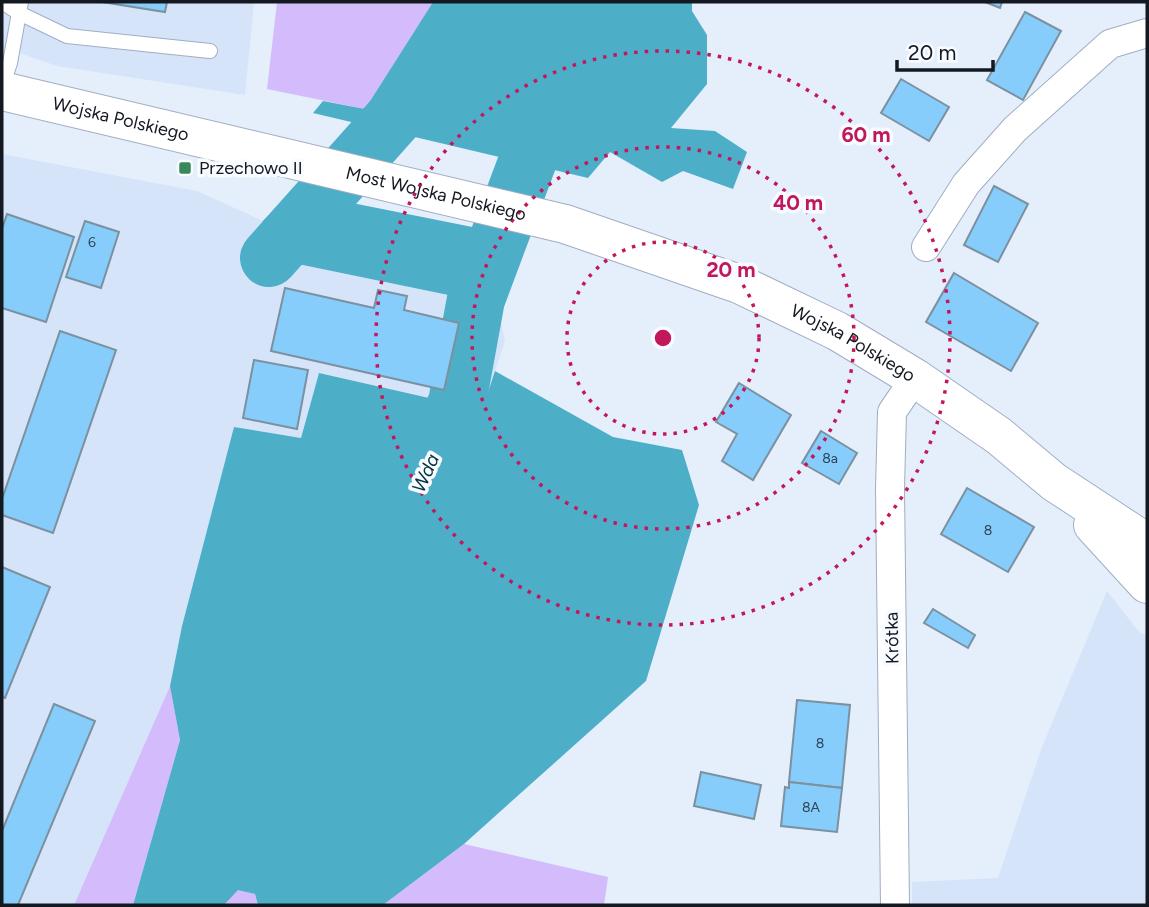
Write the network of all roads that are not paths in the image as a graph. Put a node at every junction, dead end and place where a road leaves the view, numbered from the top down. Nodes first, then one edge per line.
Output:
1 (2, 2) edge
2 (20, 7) edge
3 (1147, 33) edge
4 (210, 51) dead end
5 (2, 89) edge
6 (242, 147) joint
7 (630, 244) joint
8 (926, 247) dead end
9 (915, 377) junction
10 (1054, 482) junction
11 (1147, 543) edge
12 (1147, 584) edge
13 (895, 905) edge

1 - 2 lane
2 - 4 lane
2 - 5 lane
3 - 8 street
5 - 6 street, Wojska Polskiego
6 - 7 street, Most Wojska Polskiego
7 - 9 street, Wojska Polskiego
9 - 10 street, Wojska Polskiego
9 - 13 street, Krótka
10 - 11 street, Wojska Polskiego
10 - 12 street, Wojska Polskiego

